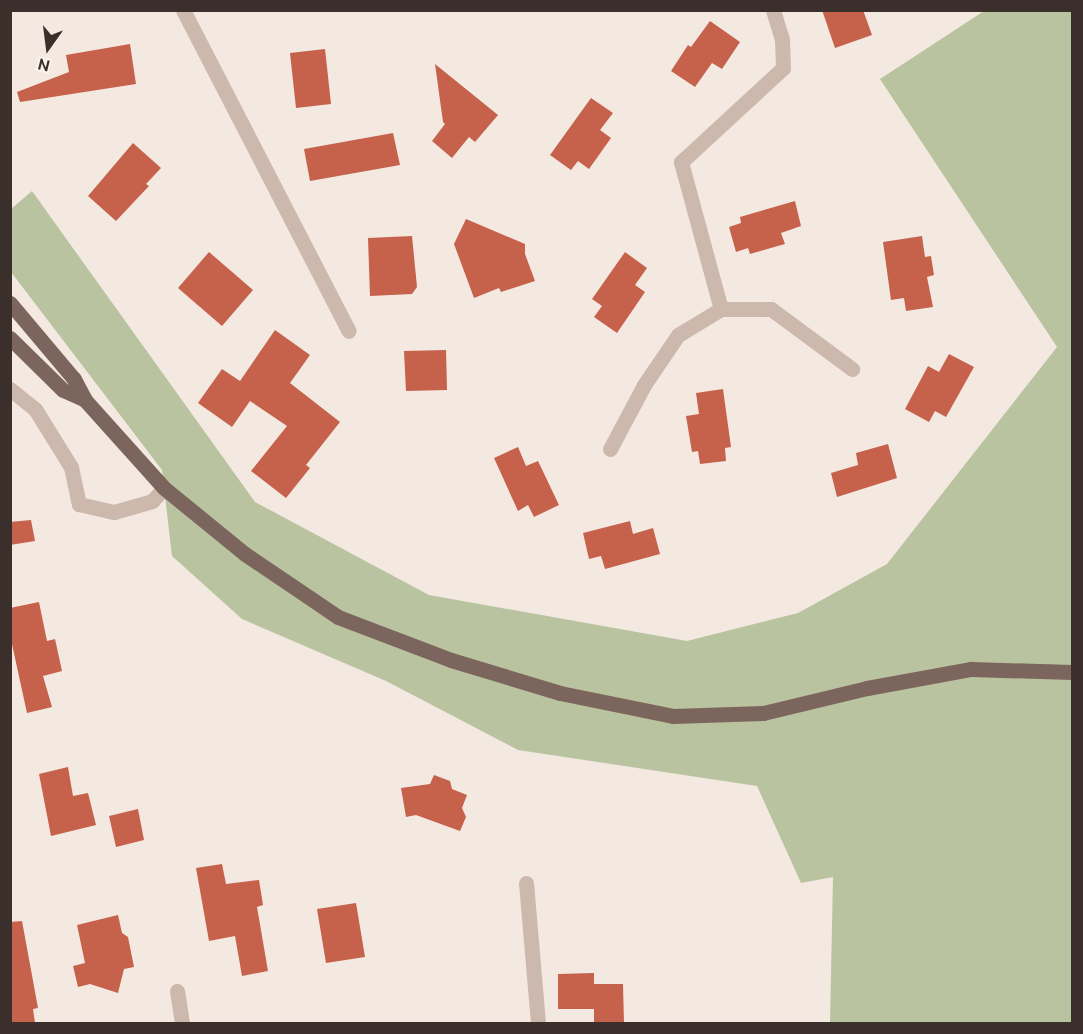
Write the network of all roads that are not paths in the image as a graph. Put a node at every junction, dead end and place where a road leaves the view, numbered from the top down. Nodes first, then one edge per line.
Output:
1 (183, 10) edge
2 (773, 10) edge
3 (10, 303) edge
4 (721, 309) junction
5 (349, 331) dead end
6 (10, 338) edge
7 (852, 369) dead end
8 (10, 389) edge
9 (85, 400) junction
10 (610, 449) dead end
11 (164, 488) junction
12 (1072, 672) edge
13 (526, 883) dead end
14 (177, 991) dead end
15 (182, 1023) edge
16 (538, 1023) edge

1 - 5 street
2 - 4 street
3 - 9 main road
4 - 7 street
4 - 10 street
6 - 9 main road
8 - 11 street
9 - 11 main road
11 - 12 main road
13 - 16 street
14 - 15 street

